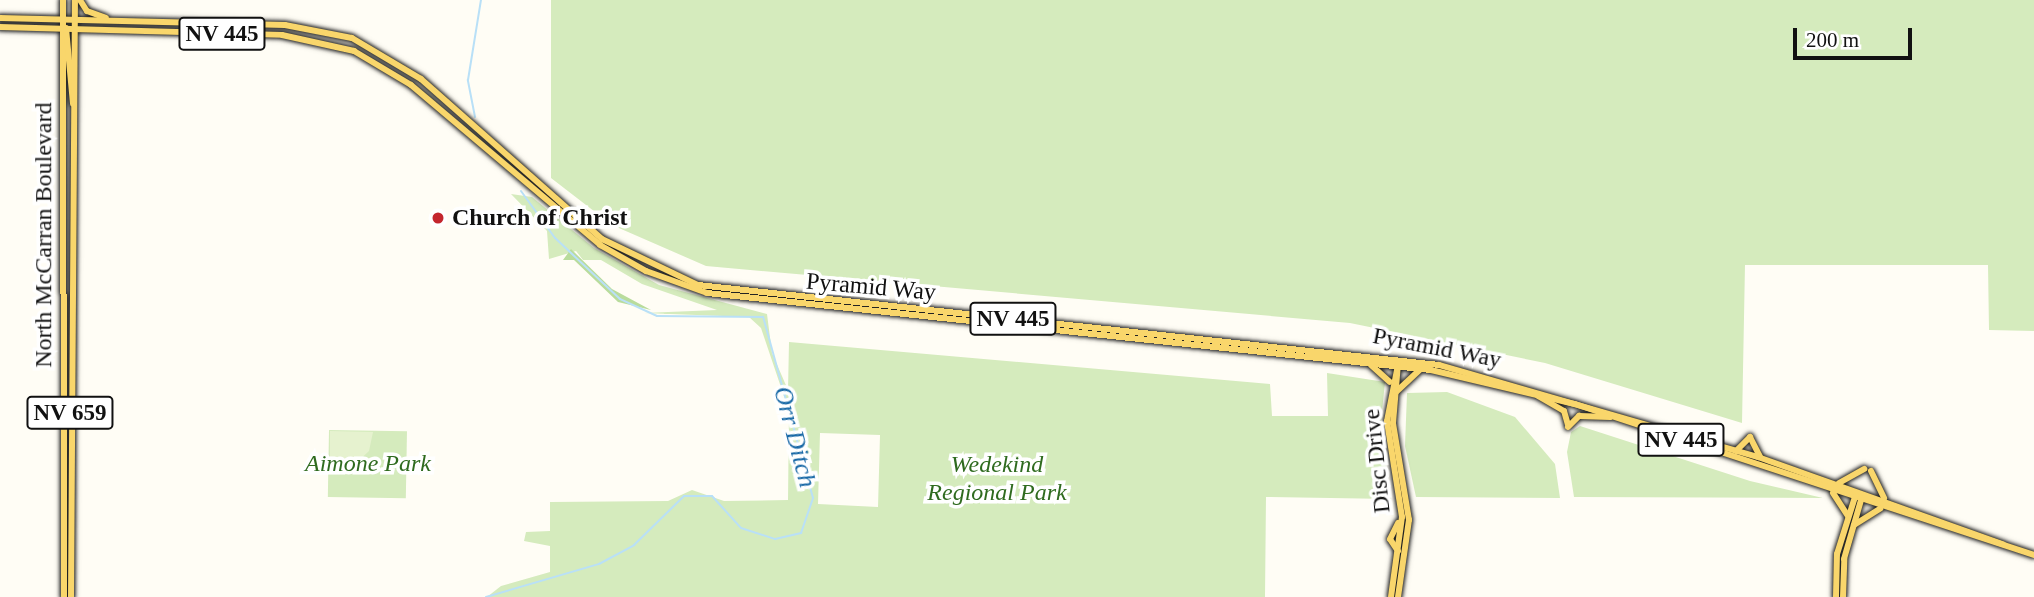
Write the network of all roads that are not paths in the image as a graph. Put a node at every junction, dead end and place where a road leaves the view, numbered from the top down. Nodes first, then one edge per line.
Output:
1 (63, 0) edge
2 (78, 0) edge
3 (0, 18) edge
4 (75, 19) junction
5 (114, 20) junction
6 (62, 21) junction
7 (0, 27) edge
8 (64, 30) junction
9 (75, 30) junction
10 (74, 109) junction
11 (1332, 355) junction
12 (1398, 362) junction
13 (1422, 369) junction
14 (1393, 391) junction
15 (1538, 395) junction
16 (1611, 416) junction
17 (1390, 449) junction
18 (1735, 451) junction
19 (1760, 458) junction
20 (1835, 483) junction
21 (1399, 489) junction
22 (1860, 491) junction
23 (1832, 492) junction
24 (1408, 495) junction
25 (1885, 499) junction
26 (1857, 500) junction
27 (1883, 509) junction
28 (1849, 516) junction
29 (1853, 526) junction
30 (1400, 542) junction
31 (2003, 544) junction
32 (2034, 555) edge
33 (1398, 557) junction
34 (1400, 583) junction
35 (1838, 595) edge
36 (64, 597) edge
37 (71, 597) edge
38 (1390, 597) edge
39 (1398, 597) edge

1 - 6 main road, North McCarran Boulevard / NV 659
2 - 4 main road, North McCarran Boulevard / NV 659
2 - 5 main road
3 - 6 main road, Pyramid Way / NV 445
4 - 5 main road, Pyramid Way / NV 445
4 - 6 main road, Pyramid Way / NV 445
4 - 9 main road, North McCarran Boulevard / NV 659
5 - 12 main road, Pyramid Way / NV 445
6 - 8 main road, North McCarran Boulevard / NV 659
7 - 8 main road, Pyramid Way / NV 445
8 - 9 main road, Pyramid Way / NV 445
8 - 10 main road
8 - 36 main road, North McCarran Boulevard / NV 659
9 - 10 main road, North McCarran Boulevard / NV 659
9 - 11 main road, Pyramid Way / NV 445
10 - 37 main road, North McCarran Boulevard / NV 659
11 - 12 main road, Pyramid Way / NV 445
11 - 14 main road
12 - 13 main road, Pyramid Way / NV 445
12 - 14 main road, Disc Drive
12 - 18 main road, Pyramid Way / NV 445
13 - 14 main road
13 - 15 main road, Pyramid Way / NV 445
14 - 17 main road, Disc Drive
14 - 24 main road, Disc Drive
15 - 16 main road, Pyramid Way / NV 445
15 - 16 main road
16 - 23 main road, Pyramid Way / NV 445
17 - 21 main road, Disc Drive
17 - 24 main road
18 - 19 main road, Pyramid Way / NV 445
18 - 19 main road
19 - 20 main road, Pyramid Way / NV 445
20 - 22 main road, Pyramid Way / NV 445
20 - 25 main road
21 - 30 main road, Disc Drive
21 - 33 main road
22 - 25 main road, Pyramid Way / NV 445
22 - 26 main road
23 - 26 main road, Pyramid Way / NV 445
23 - 28 main road
24 - 34 main road, Disc Drive
25 - 31 main road, Pyramid Way / NV 445
26 - 27 main road, Pyramid Way / NV 445
26 - 28 main road
26 - 29 main road
27 - 29 main road
27 - 31 main road, Pyramid Way / NV 445
28 - 35 main road
29 - 35 main road
30 - 33 main road, Disc Drive
30 - 34 main road
31 - 32 main road, Pyramid Way / NV 445
33 - 38 main road, Disc Drive
34 - 39 main road, Disc Drive

